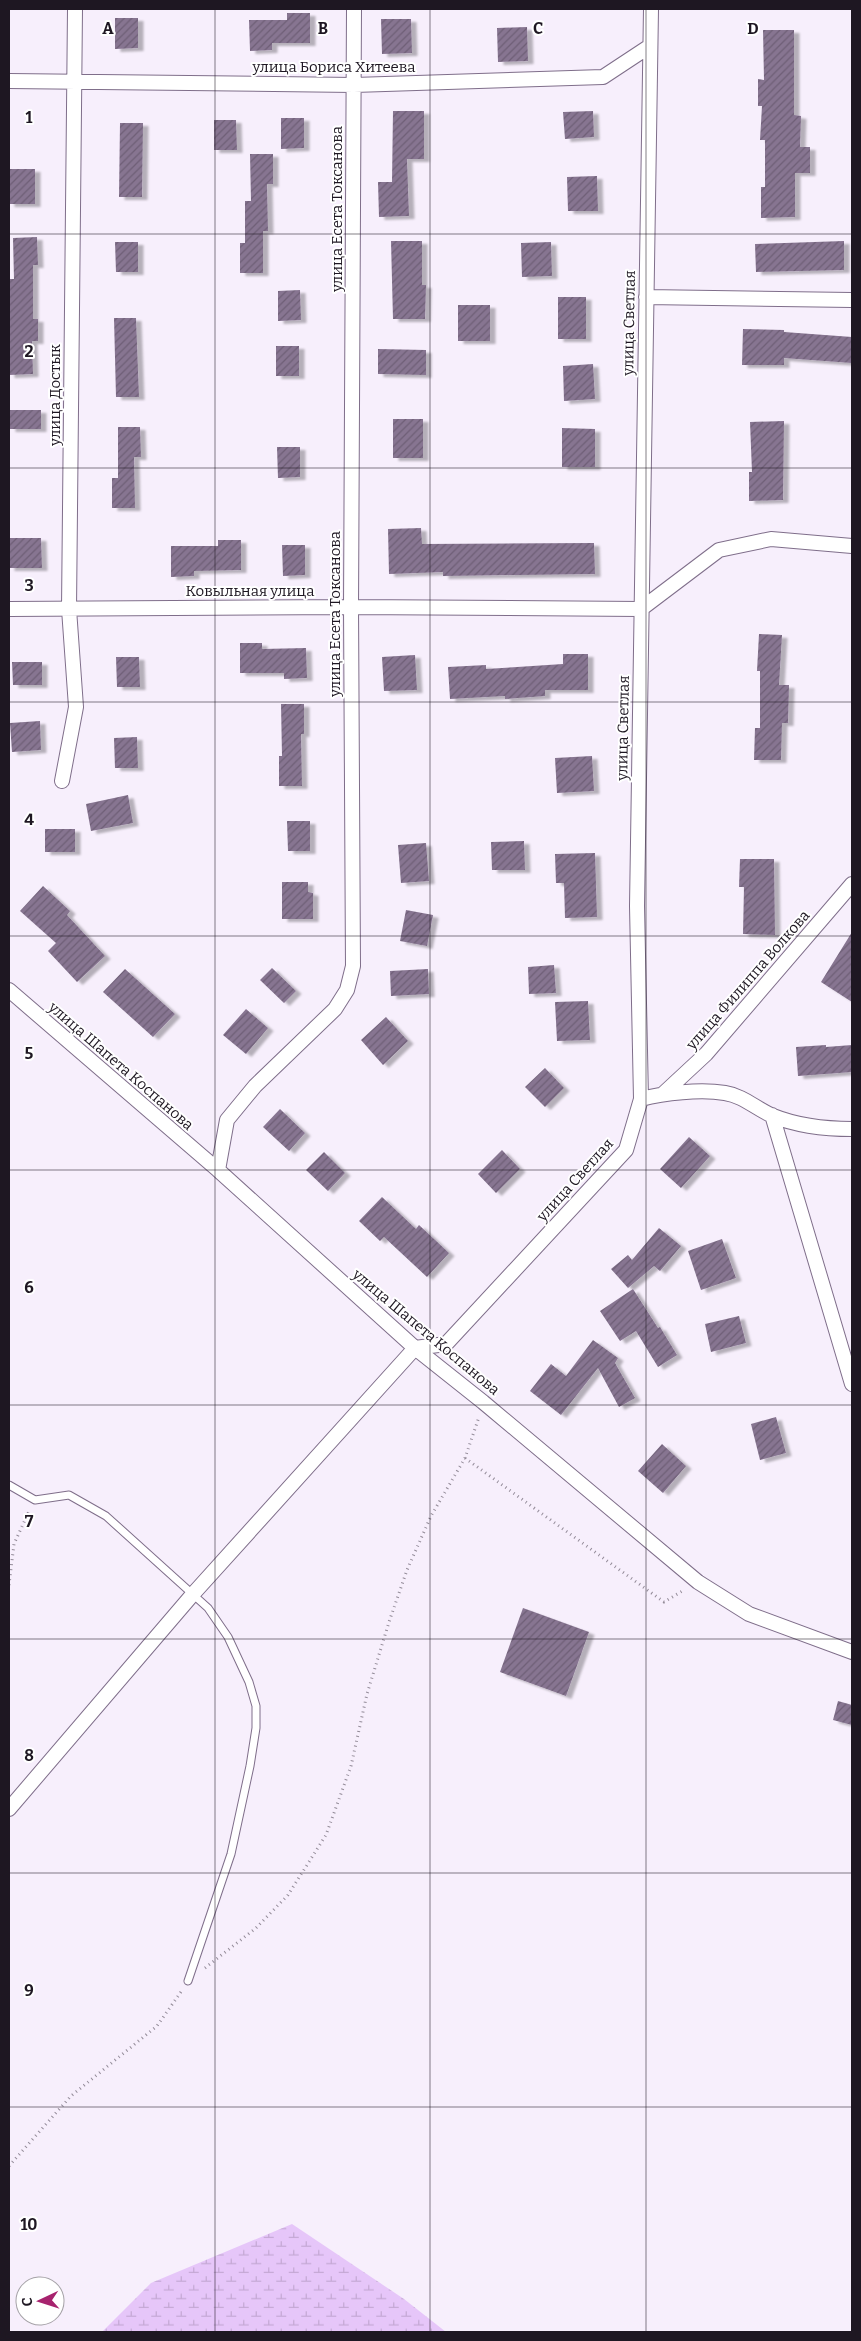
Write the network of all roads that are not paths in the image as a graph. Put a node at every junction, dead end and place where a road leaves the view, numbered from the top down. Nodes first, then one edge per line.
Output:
1 (75, 9) edge
2 (354, 9) edge
3 (651, 9) edge
4 (650, 46) junction
5 (9, 81) edge
6 (73, 82) junction
7 (354, 85) junction
8 (646, 297) junction
9 (852, 300) edge
10 (852, 546) edge
11 (351, 607) junction
12 (9, 609) edge
13 (69, 609) junction
14 (641, 609) junction
15 (62, 781) dead end
16 (852, 884) edge
17 (9, 990) edge
18 (664, 1093) junction
19 (641, 1099) junction
20 (772, 1115) junction
21 (852, 1130) edge
22 (218, 1170) junction
23 (415, 1348) junction
24 (852, 1384) edge
25 (9, 1485) edge
26 (192, 1594) junction
27 (852, 1652) edge
28 (9, 1809) edge
29 (188, 1981) road end

1 - 6 street, улица Достык
2 - 7 street, улица Есета Токсанова
3 - 4 street, улица Светлая
4 - 7 street, улица Бориса Хитеева
4 - 8 street, улица Светлая
5 - 6 street, улица Бориса Хитеева
6 - 7 street, улица Бориса Хитеева
6 - 13 street, улица Достык
7 - 11 street, улица Есета Токсанова
8 - 9 street
8 - 14 street, улица Светлая
10 - 14 street
11 - 13 street, Ковыльная улица
11 - 14 street, Ковыльная улица
11 - 22 street, улица Есета Токсанова
12 - 13 street, Ковыльная улица
13 - 15 street, улица Достык
14 - 19 street, улица Светлая
16 - 18 street, улица Филиппа Волкова
17 - 22 street, улица Шапета Коспанова
18 - 19 street
18 - 20 street
19 - 23 street, улица Светлая
20 - 21 street
20 - 24 street
22 - 23 street, улица Шапета Коспанова
23 - 26 street
23 - 27 street, улица Шапета Коспанова
25 - 26 lane
26 - 28 street
26 - 29 lane

